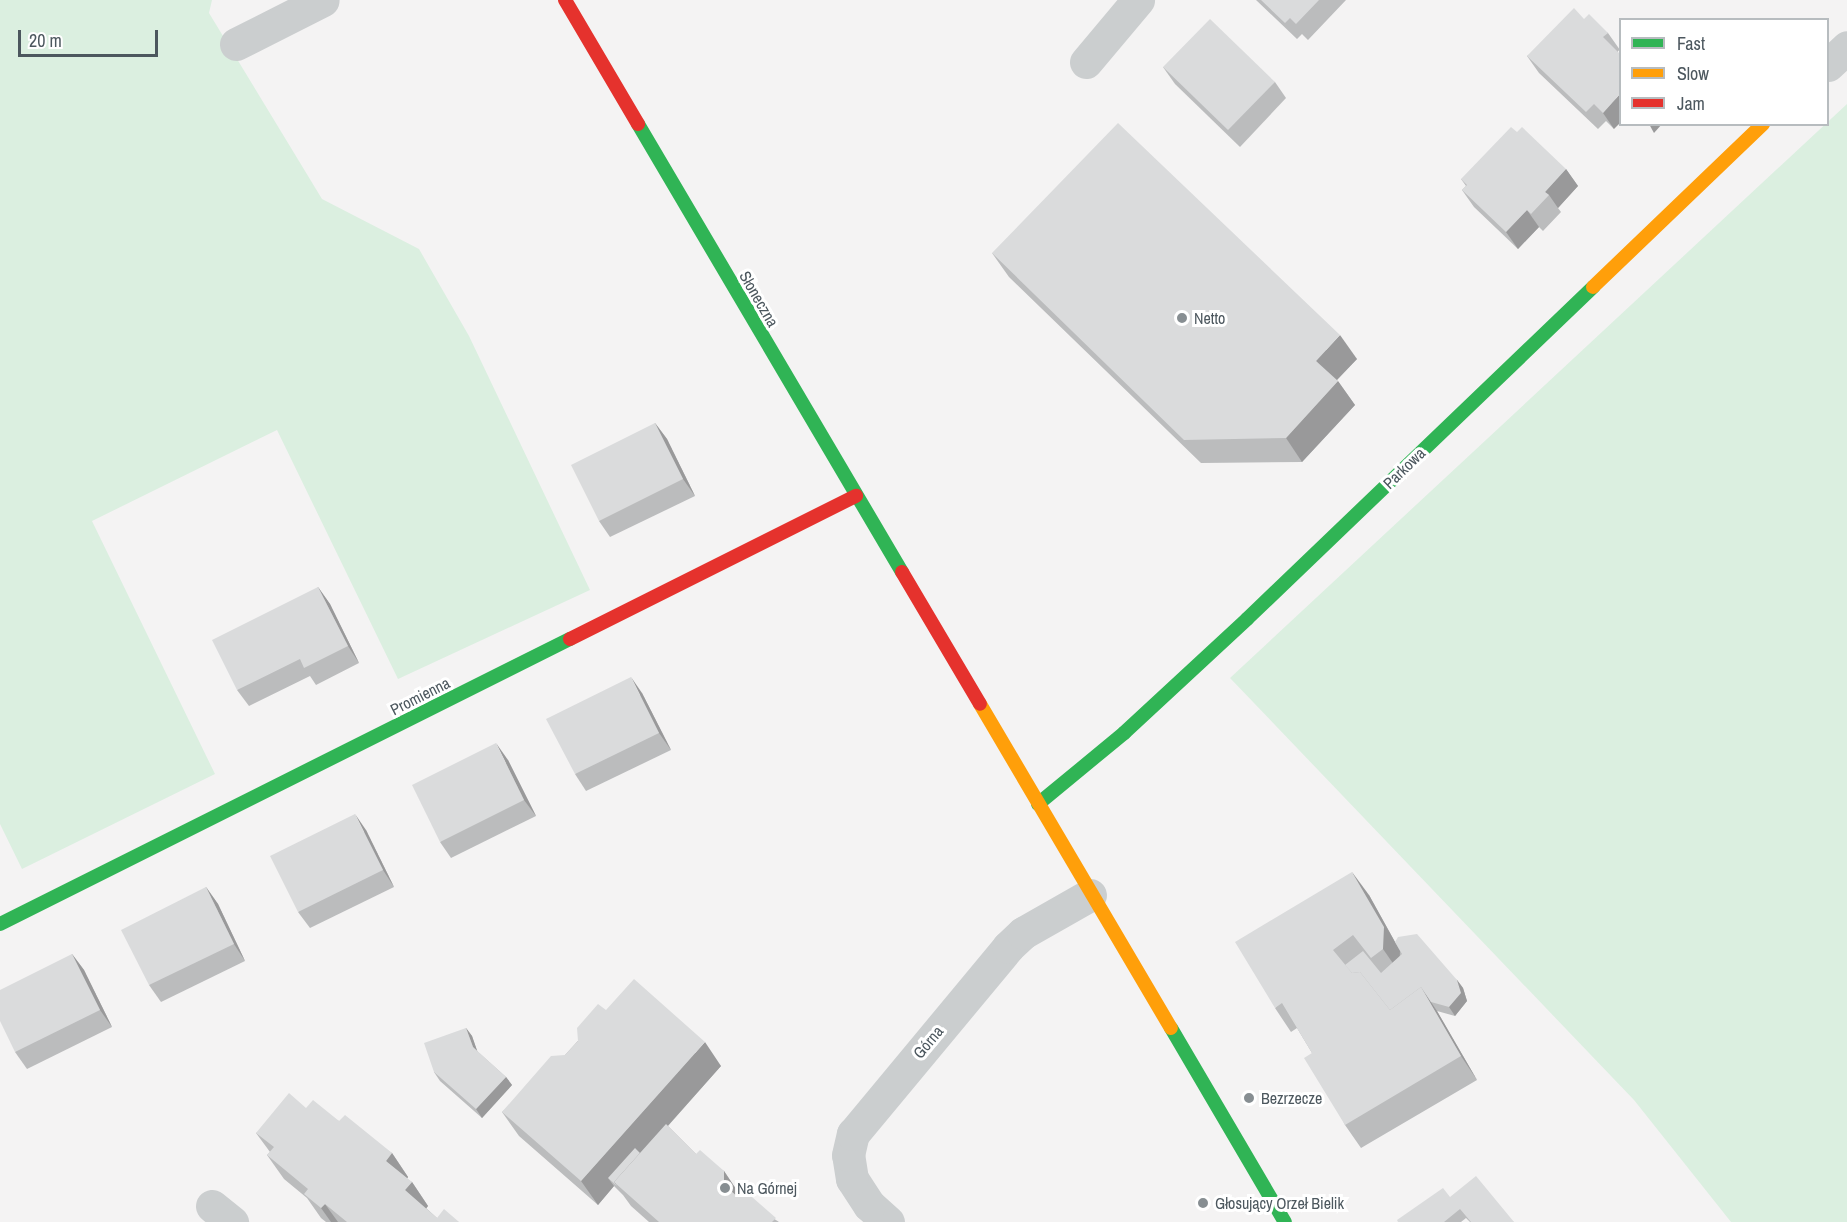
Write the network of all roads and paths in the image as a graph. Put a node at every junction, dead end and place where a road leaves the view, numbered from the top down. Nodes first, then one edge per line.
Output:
1 (323, 0) edge
2 (565, 0) edge
3 (1138, 0) edge
4 (236, 44) dead end
5 (1847, 47) edge
6 (1086, 62) dead end
7 (1829, 63) edge
8 (1761, 126) edge
9 (856, 496) junction
10 (1038, 804) junction
11 (1090, 895) junction
12 (0, 924) edge
13 (888, 1222) edge
14 (1285, 1222) edge

1 - 4 street
2 - 9 street, Słoneczna
3 - 6 street
5 - 7 street
8 - 10 street, Parkowa
9 - 10 street, Słoneczna
9 - 12 street, Promienna
10 - 11 street
11 - 13 street, Górna
11 - 14 street

